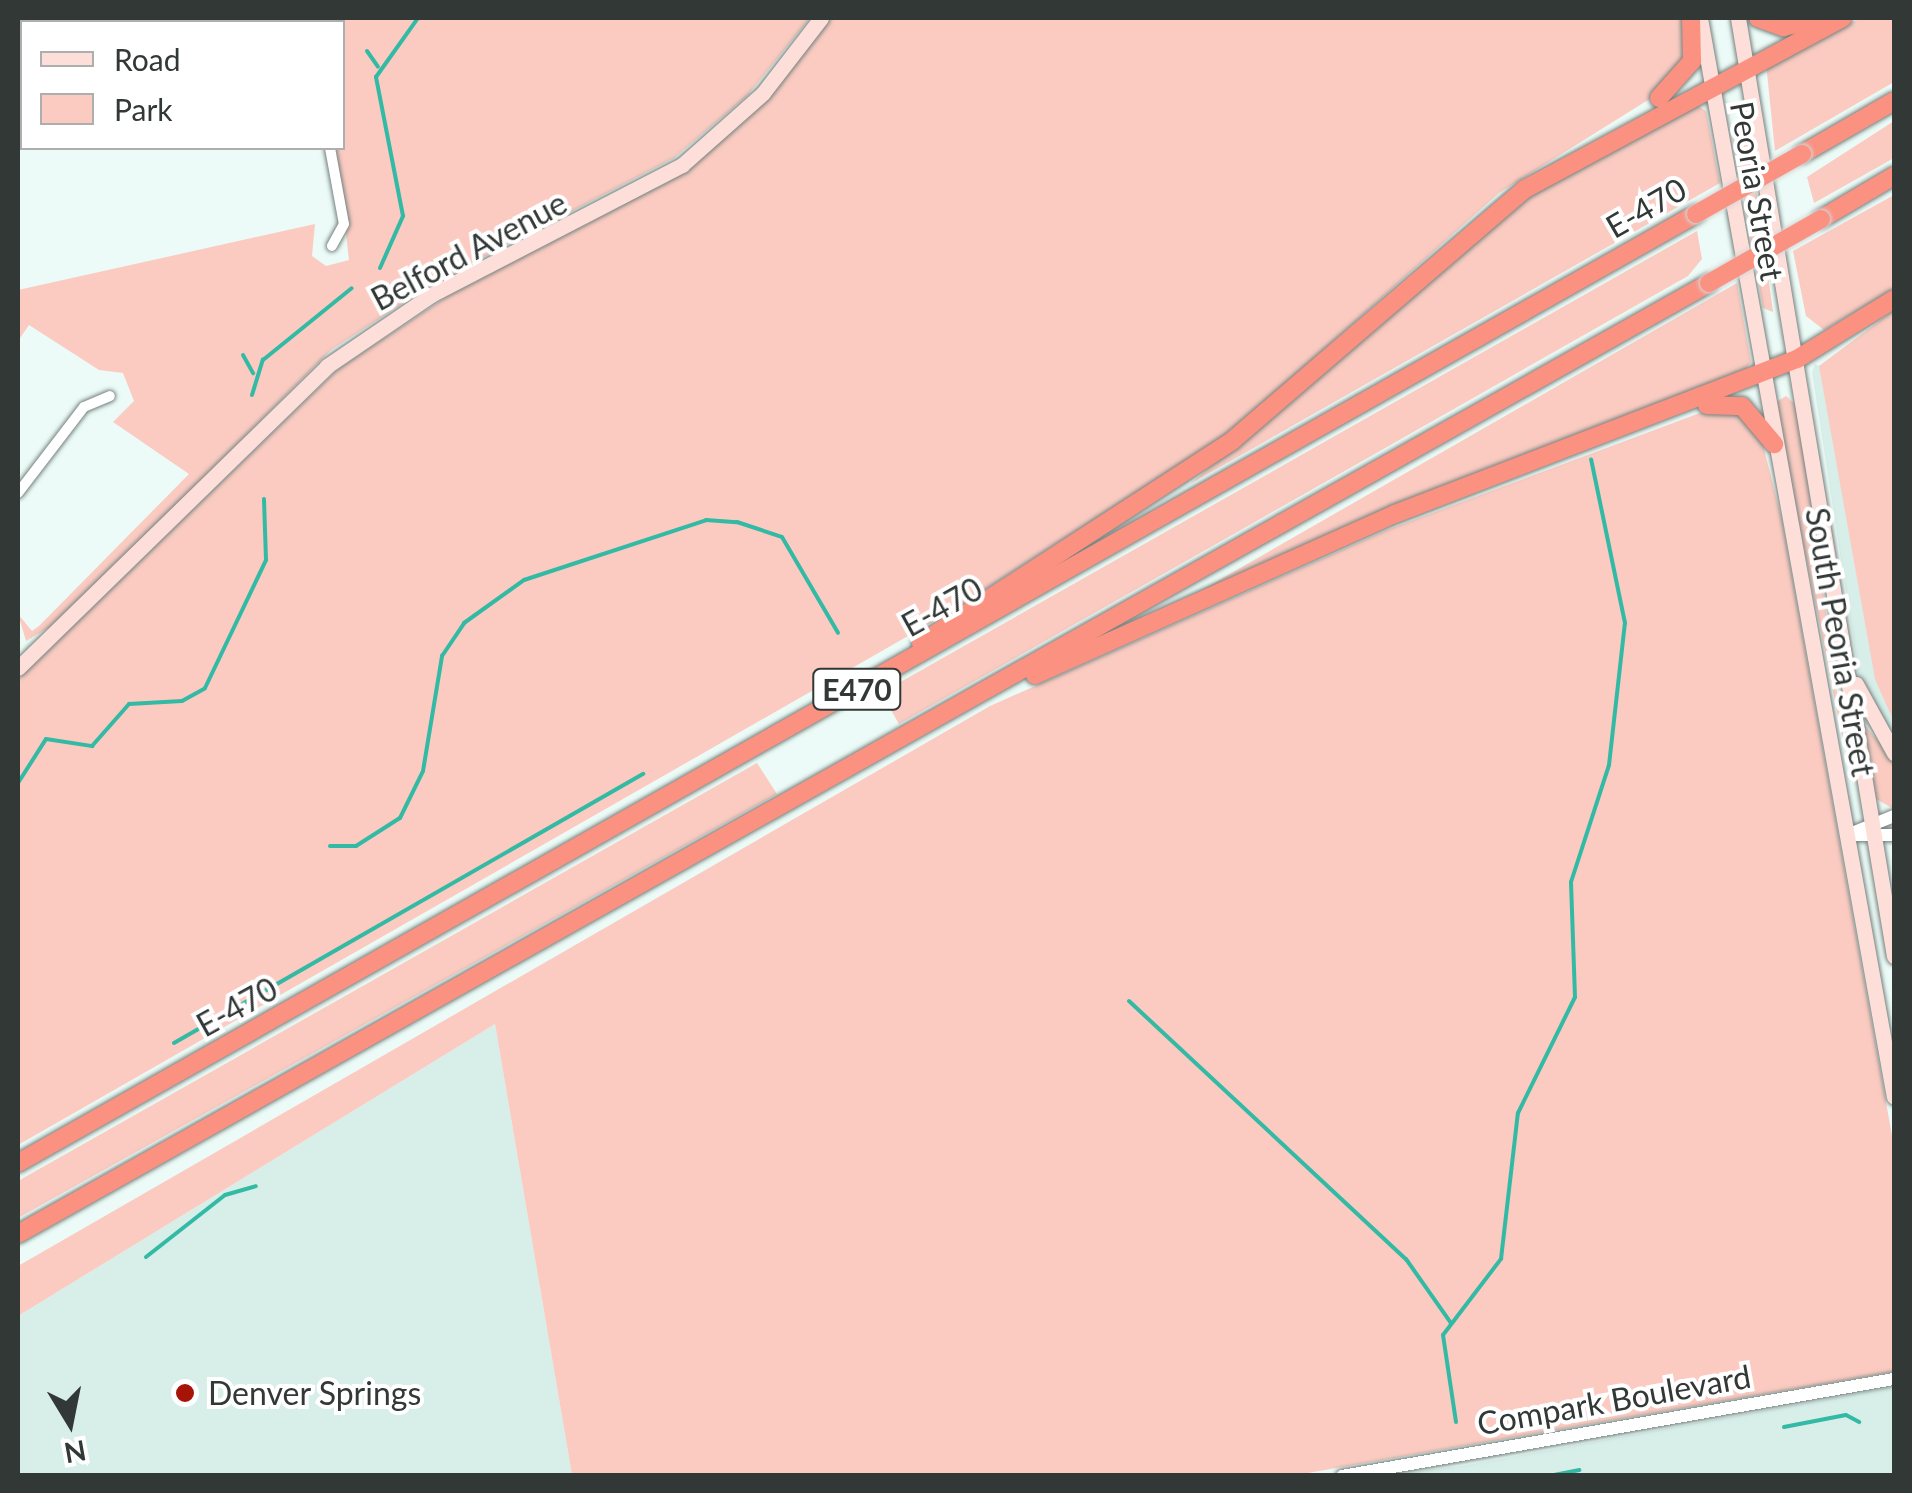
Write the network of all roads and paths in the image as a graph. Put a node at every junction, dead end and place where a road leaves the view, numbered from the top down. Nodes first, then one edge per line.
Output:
1 (821, 18) edge
2 (1691, 18) edge
3 (1700, 18) edge
4 (1738, 18) edge
5 (1758, 18) edge
6 (1822, 18) edge
7 (1843, 18) edge
8 (1748, 63) junction
9 (1710, 82) junction
10 (1894, 102) edge
11 (1592, 145) junction
12 (330, 150) edge
13 (1894, 176) edge
14 (332, 246) dead end
15 (1894, 299) edge
16 (1797, 359) junction
17 (1761, 374) junction
18 (110, 396) dead end
19 (1659, 414) junction
20 (1774, 444) junction
21 (18, 493) edge
22 (1839, 644) junction
23 (21, 660) edge
24 (886, 673) junction
25 (956, 709) junction
26 (1894, 753) edge
27 (1894, 816) edge
28 (1870, 820) junction
29 (1847, 835) junction
30 (1894, 835) edge
31 (1874, 838) junction
32 (1894, 956) edge
33 (1894, 1097) edge
34 (18, 1163) edge
35 (18, 1234) edge
36 (1894, 1379) edge
37 (1342, 1476) edge

1 - 23 main road, Belford Avenue
2 - 11 highway
3 - 9 main road, Peoria Street
4 - 8 main road, Peoria Street
5 - 6 highway
7 - 8 highway
8 - 9 highway
8 - 16 main road, Peoria Street
9 - 11 highway
9 - 17 main road, Peoria Street
10 - 24 highway, E-470 / E470, bridge
11 - 24 highway
12 - 14 street
13 - 25 highway, E470, bridge
15 - 16 highway
16 - 17 highway
16 - 22 main road, South Peoria Street
17 - 19 highway
17 - 20 main road, South Peoria Street
18 - 21 street
19 - 20 highway
19 - 25 highway
20 - 29 main road, South Peoria Street
22 - 26 main road
22 - 28 main road, South Peoria Street
24 - 34 highway, E-470 / E470
25 - 35 highway, E470
27 - 28 street
28 - 29 street
28 - 31 main road, South Peoria Street
29 - 31 street
29 - 33 main road, South Peoria Street
30 - 31 street
31 - 32 main road, South Peoria Street
36 - 37 street, Compark Boulevard

